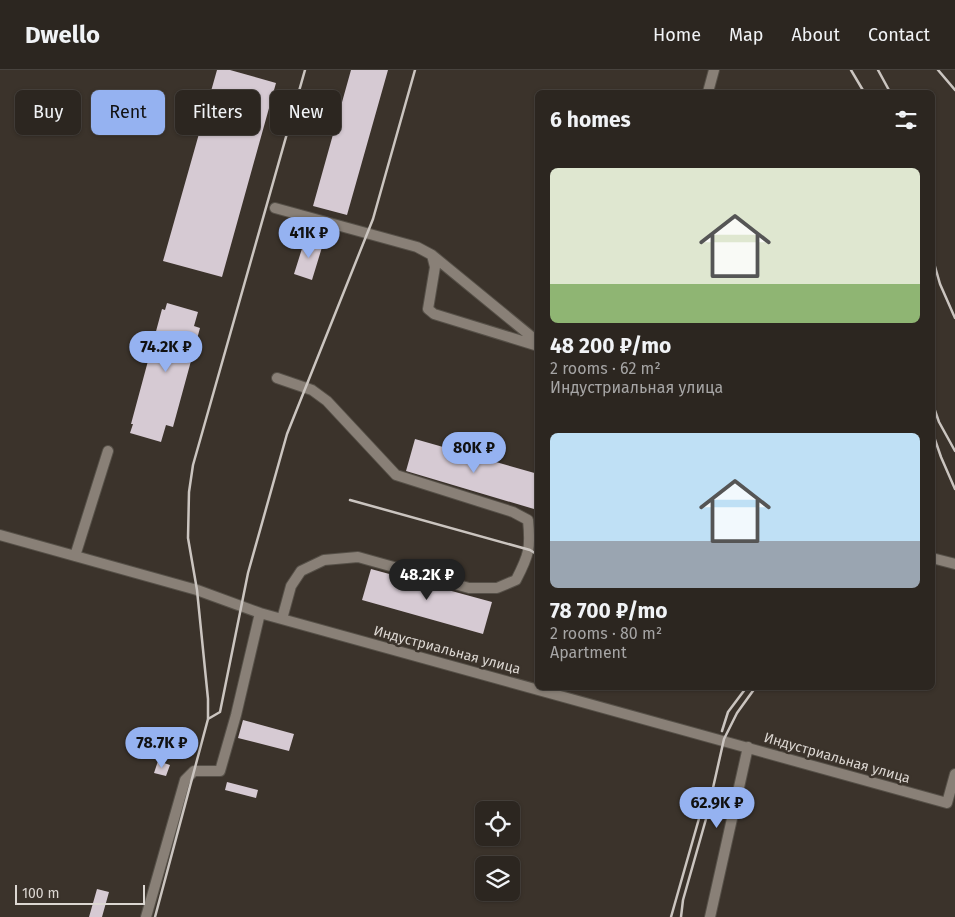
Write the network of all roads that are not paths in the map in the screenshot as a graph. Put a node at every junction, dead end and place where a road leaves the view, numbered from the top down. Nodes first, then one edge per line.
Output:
1 (714, 70) edge
2 (709, 90) edge
3 (275, 208) dead end
4 (432, 255) junction
5 (535, 342) edge
6 (535, 343) edge
7 (277, 378) dead end
8 (108, 451) dead end
9 (0, 534) edge
10 (75, 556) junction
11 (935, 559) edge
12 (955, 564) edge
13 (260, 613) junction
14 (282, 619) junction
15 (535, 688) edge
16 (540, 690) edge
17 (748, 747) junction
18 (955, 774) edge
19 (951, 804) edge
20 (146, 917) edge
21 (710, 917) edge

1 - 2 street
3 - 4 street
4 - 5 street
4 - 6 street
7 - 14 street
8 - 10 street
9 - 10 street, Индустриальная улица
10 - 13 street, Индустриальная улица
11 - 12 street
13 - 14 street, Индустриальная улица
13 - 20 street
14 - 15 street, Индустриальная улица
16 - 17 street, Индустриальная улица
17 - 19 street, Индустриальная улица
17 - 21 street
18 - 19 street, Индустриальная улица

